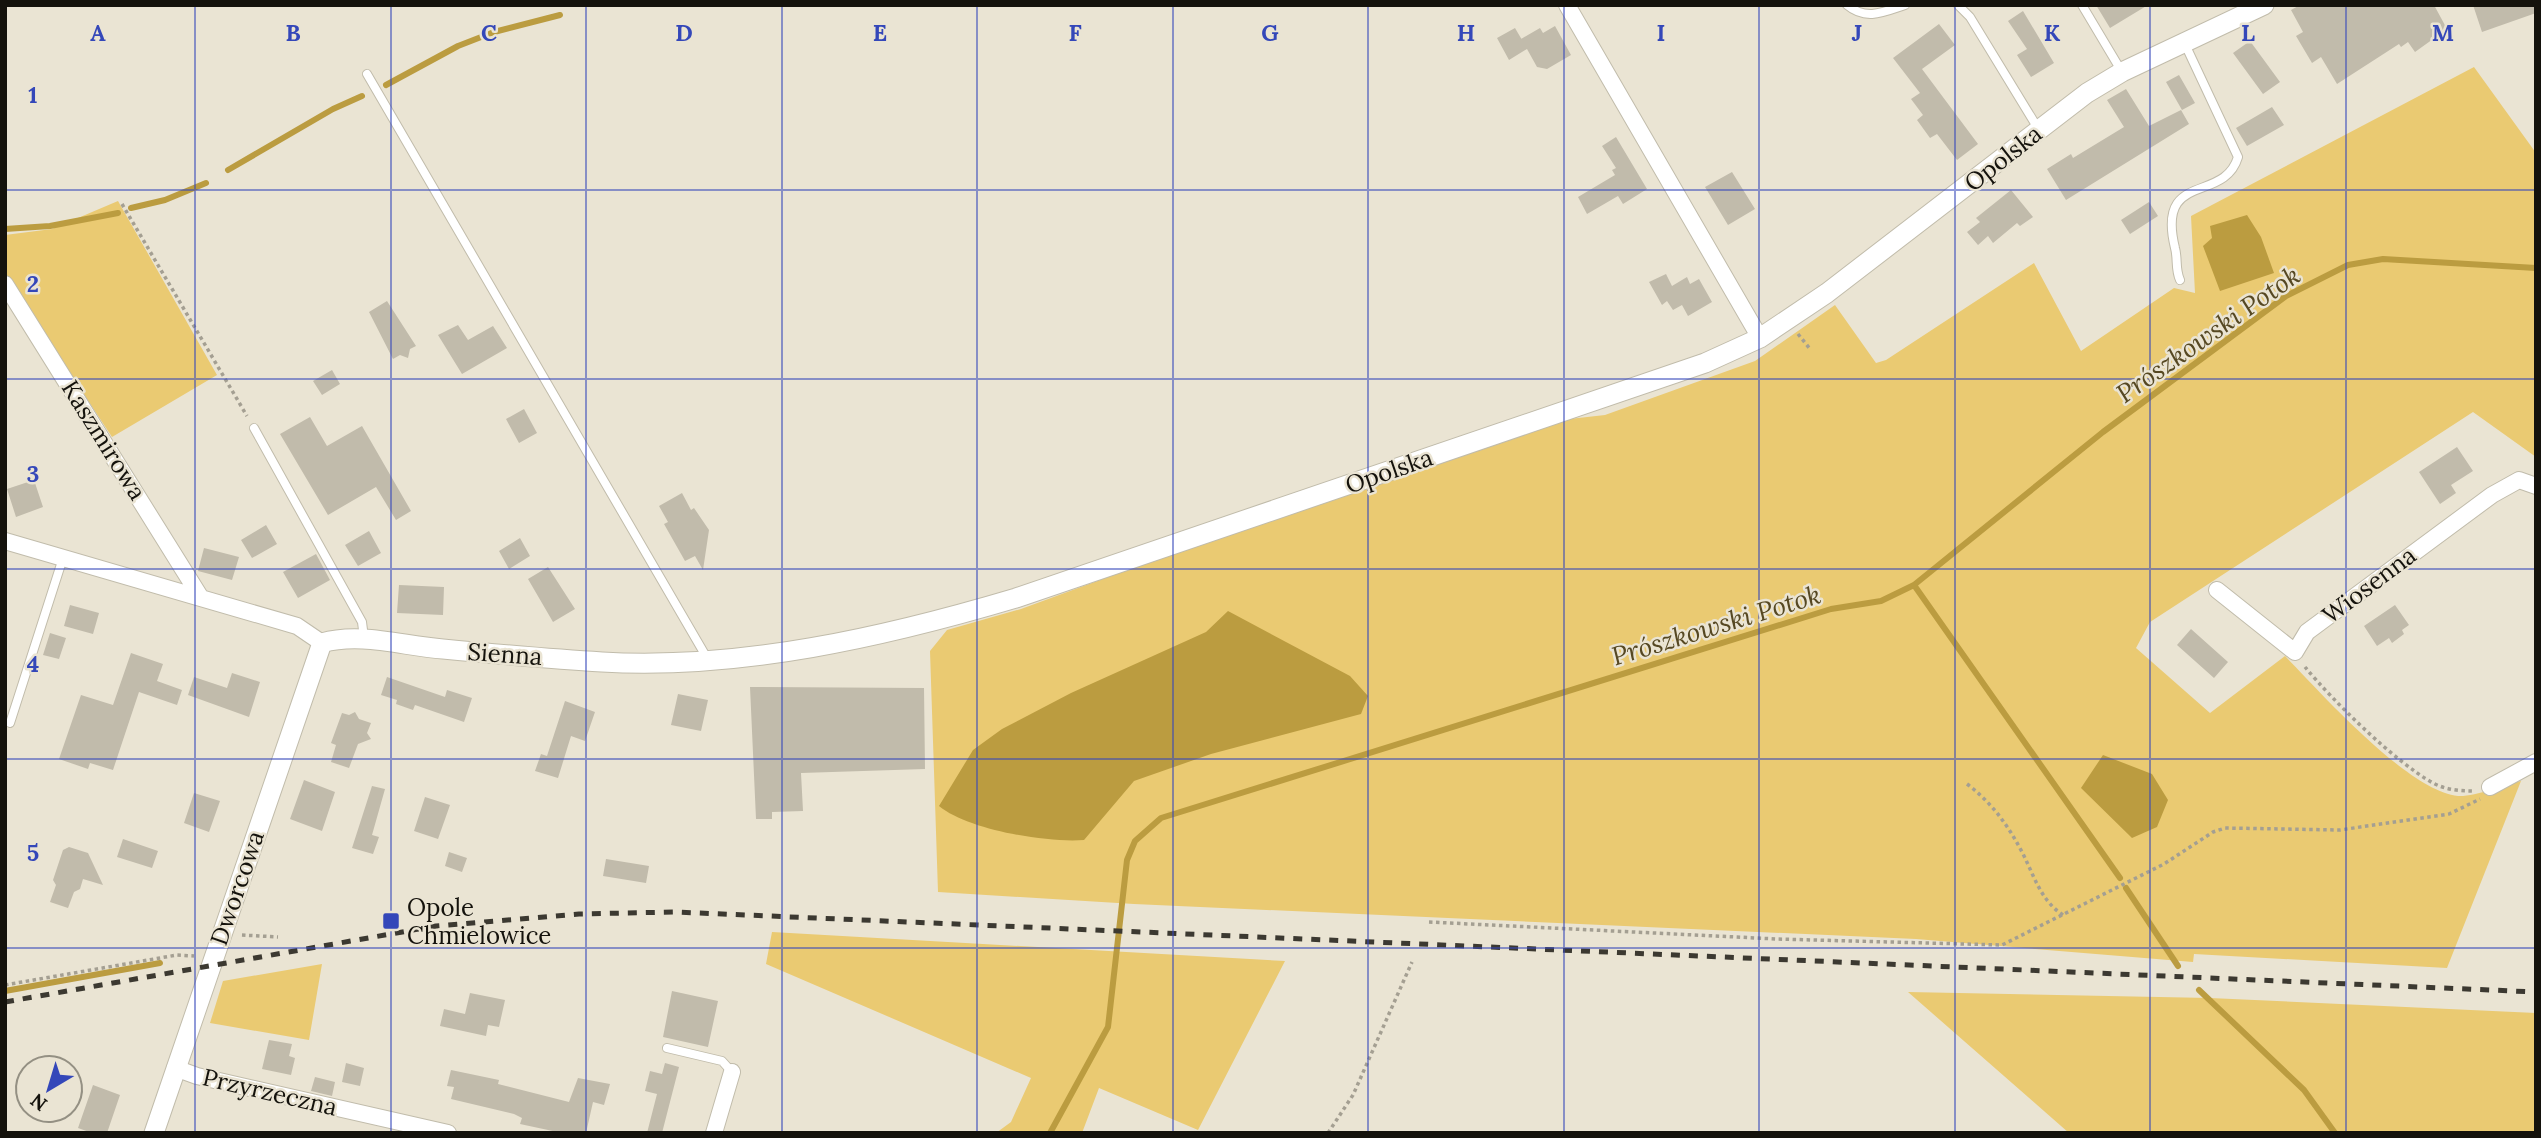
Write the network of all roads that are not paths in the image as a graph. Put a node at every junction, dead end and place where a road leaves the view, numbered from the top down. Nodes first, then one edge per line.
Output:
1 (1567, 5) edge
2 (1847, 5) edge
3 (1905, 5) edge
4 (1958, 5) edge
5 (2082, 5) edge
6 (2264, 5) edge
7 (2185, 42) junction
8 (2122, 72) junction
9 (367, 74) dead end
10 (2039, 130) junction
11 (2180, 280) dead end
12 (5, 284) edge
13 (1760, 338) junction
14 (254, 428) road end
15 (2536, 486) edge
16 (5, 541) edge
17 (63, 558) junction
18 (2217, 590) dead end
19 (201, 598) junction
20 (1016, 598) joint
21 (364, 640) junction
22 (322, 643) junction
23 (707, 658) junction
24 (10, 723) dead end
25 (2536, 762) edge
26 (2490, 787) road end
27 (667, 1048) dead end
28 (175, 1068) junction
29 (732, 1072) joint
30 (154, 1133) edge
31 (448, 1133) edge
32 (714, 1133) edge

1 - 13 street
2 - 3 lane
4 - 10 lane
5 - 8 lane
6 - 7 street, Opolska
7 - 8 street, Opolska
7 - 11 lane
8 - 10 street, Opolska
9 - 23 lane
10 - 13 street, Opolska
12 - 19 street, Kaszmirowa
13 - 20 street, Opolska
14 - 21 lane
15 - 18 street, Wiosenna
16 - 17 street
17 - 19 street
17 - 24 lane
19 - 22 street
20 - 23 street, Sienna
21 - 22 street, Sienna
21 - 23 street, Sienna
22 - 28 street, Dworcowa
25 - 26 street
27 - 29 lane
28 - 30 street, Dworcowa
28 - 31 street, Przyrzeczna
29 - 32 street

